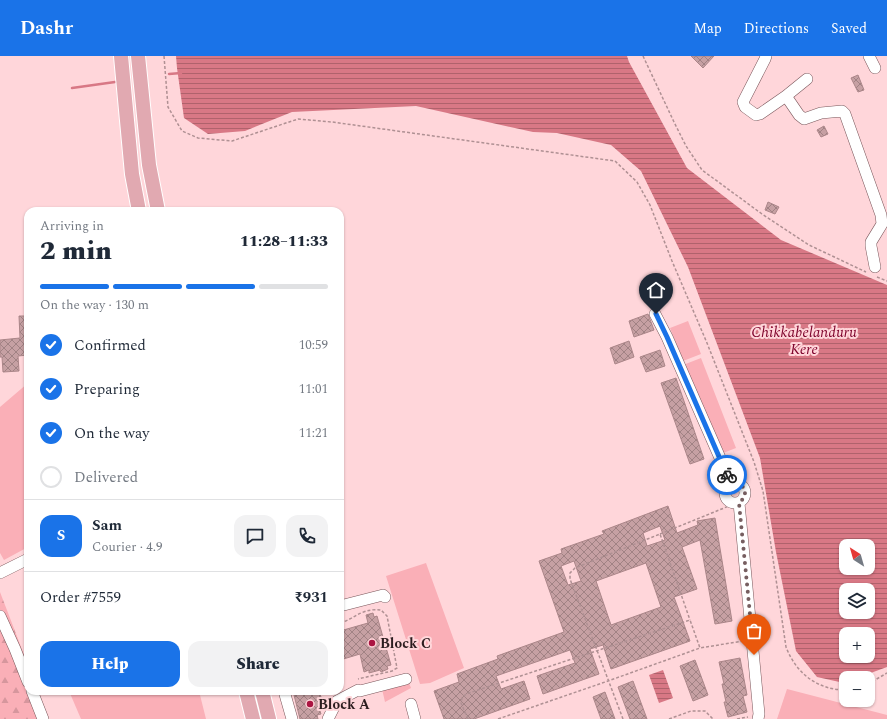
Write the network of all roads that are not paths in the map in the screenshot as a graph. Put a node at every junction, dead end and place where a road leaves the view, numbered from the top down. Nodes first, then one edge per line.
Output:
1 (121, 56) edge
2 (766, 56) edge
3 (869, 56) edge
4 (139, 62) edge
5 (875, 68) dead end
6 (807, 79) dead end
7 (786, 96) junction
8 (138, 207) edge
9 (157, 207) edge
10 (873, 272) road end
11 (656, 314) dead end
12 (731, 483) junction
13 (737, 503) junction
14 (24, 561) edge
15 (0, 573) edge
16 (385, 597) dead end
17 (344, 605) edge
18 (0, 616) edge
19 (24, 672) edge
20 (406, 679) dead end
21 (33, 695) edge
22 (247, 695) edge
23 (263, 695) edge
24 (285, 695) edge
25 (410, 704) dead end
26 (42, 719) edge
27 (253, 719) edge
28 (269, 719) edge
29 (292, 719) edge
30 (328, 719) edge
31 (416, 719) edge
32 (758, 719) edge

1 - 8 main road
2 - 7 street
3 - 5 street
4 - 9 main road
6 - 7 street
7 - 10 street
11 - 12 street
12 - 13 street
12 - 13 street
13 - 32 street
14 - 15 street
16 - 17 street
18 - 19 street
20 - 30 street
21 - 26 street
22 - 27 main road
23 - 28 main road
24 - 29 street
25 - 31 street

